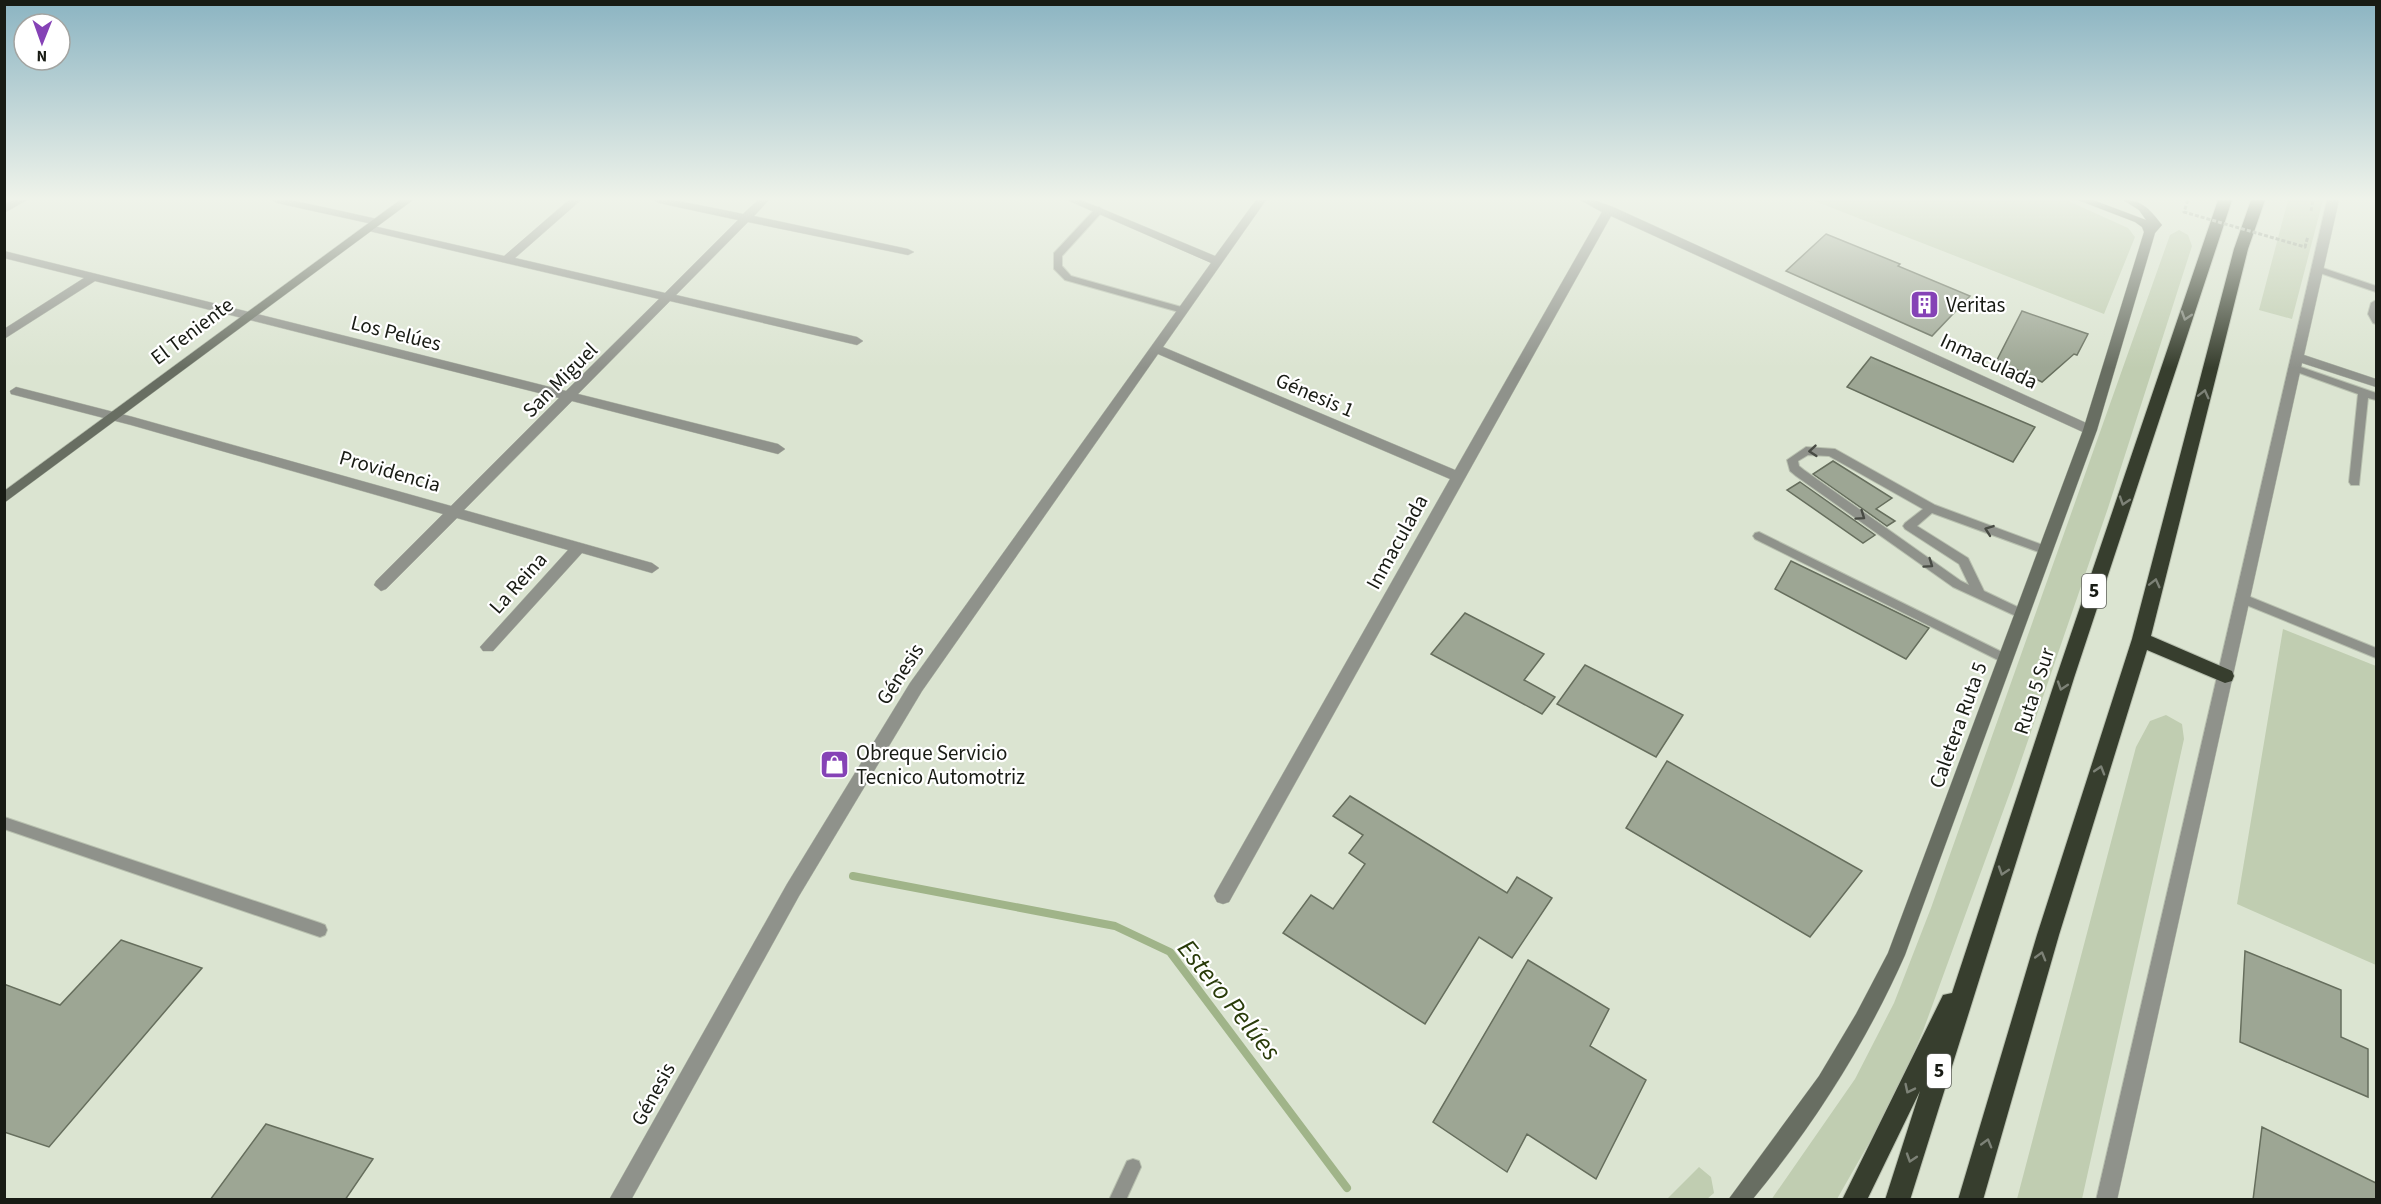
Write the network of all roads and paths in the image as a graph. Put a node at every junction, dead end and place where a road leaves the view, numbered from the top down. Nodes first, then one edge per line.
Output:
1 (13, 256) edge
2 (330, 256) edge
3 (492, 256) edge
4 (510, 256) edge
5 (710, 256) edge
6 (1057, 256) edge
7 (1206, 256) edge
8 (1220, 256) edge
9 (1583, 256) edge
10 (1712, 256) edge
11 (2143, 256) edge
12 (2206, 256) edge
13 (2239, 256) edge
14 (2320, 256) edge
15 (506, 260) junction
16 (1217, 261) junction
17 (2317, 269) junction
18 (94, 276) junction
19 (2376, 288) edge
20 (670, 298) junction
21 (2376, 303) edge
22 (1182, 310) junction
23 (248, 316) junction
24 (2376, 321) edge
25 (4, 335) edge
26 (857, 341) dead end
27 (1157, 349) junction
28 (2296, 362) junction
29 (2376, 383) edge
30 (15, 391) dead end
31 (2364, 392) junction
32 (570, 396) junction
33 (2376, 397) edge
34 (116, 416) junction
35 (2090, 430) junction
36 (778, 449) dead end
37 (1458, 477) junction
38 (2355, 482) dead end
39 (4, 498) edge
40 (1931, 508) junction
41 (455, 511) junction
42 (1759, 536) dead end
43 (579, 547) junction
44 (2044, 550) junction
45 (652, 568) dead end
46 (381, 585) dead end
47 (1980, 595) junction
48 (2243, 599) junction
49 (2022, 614) junction
50 (2141, 639) junction
51 (488, 647) dead end
52 (2376, 653) edge
53 (2006, 659) junction
54 (2225, 676) junction
55 (4, 823) edge
56 (1223, 896) dead end
57 (320, 930) dead end
58 (1980, 942) junction
59 (1133, 1167) dead end
60 (619, 1200) edge
61 (1118, 1200) edge
62 (1738, 1200) edge
63 (1854, 1200) edge
64 (1897, 1200) edge
65 (1970, 1200) edge
66 (2106, 1200) edge

1 - 18 street, Los Pelúes
2 - 23 street, El Teniente
3 - 15 street
4 - 15 street
5 - 20 street, San Miguel
6 - 22 lane
7 - 16 street
8 - 16 street, Génesis
9 - 37 street, Inmaculada
10 - 35 street, Inmaculada
11 - 35 street, Caletera Ruta 5
12 -> 58 highway, Ruta 5 Sur / 5
50 -> 13 highway
14 - 17 street
15 - 20 street
16 - 22 street, Génesis
17 - 19 lane
17 - 28 street
18 - 23 street, Los Pelúes
18 - 25 street
20 - 26 street
20 - 32 street, San Miguel
21 - 24 lane
22 - 27 street, Génesis
23 - 32 street, Los Pelúes
23 - 34 street, El Teniente
27 - 37 street, Génesis 1
27 - 60 street, Génesis
28 - 29 street
28 - 31 lane
28 - 48 street
30 - 34 street, Providencia
31 - 33 lane
31 - 38 lane
32 - 36 street, Los Pelúes
32 - 41 street, San Miguel
34 - 39 street, El Teniente
34 - 41 street, Providencia
35 - 44 street, Caletera Ruta 5
37 - 56 street, Inmaculada
44 -> 40 lane
40 - 47 lane
40 -> 47 lane
41 - 43 street, Providencia
41 - 46 street, San Miguel
42 - 53 lane
43 - 45 street, Providencia
43 - 51 street, La Reina
44 - 49 street, Caletera Ruta 5
47 - 49 lane
48 - 52 lane
48 - 54 street
49 - 53 street, Caletera Ruta 5
50 - 54 highway
65 -> 50 highway
53 - 62 street, Caletera Ruta 5
54 - 66 street
55 - 57 lane
58 -> 63 highway
58 -> 64 highway, Ruta 5 Sur / 5
59 - 61 lane

